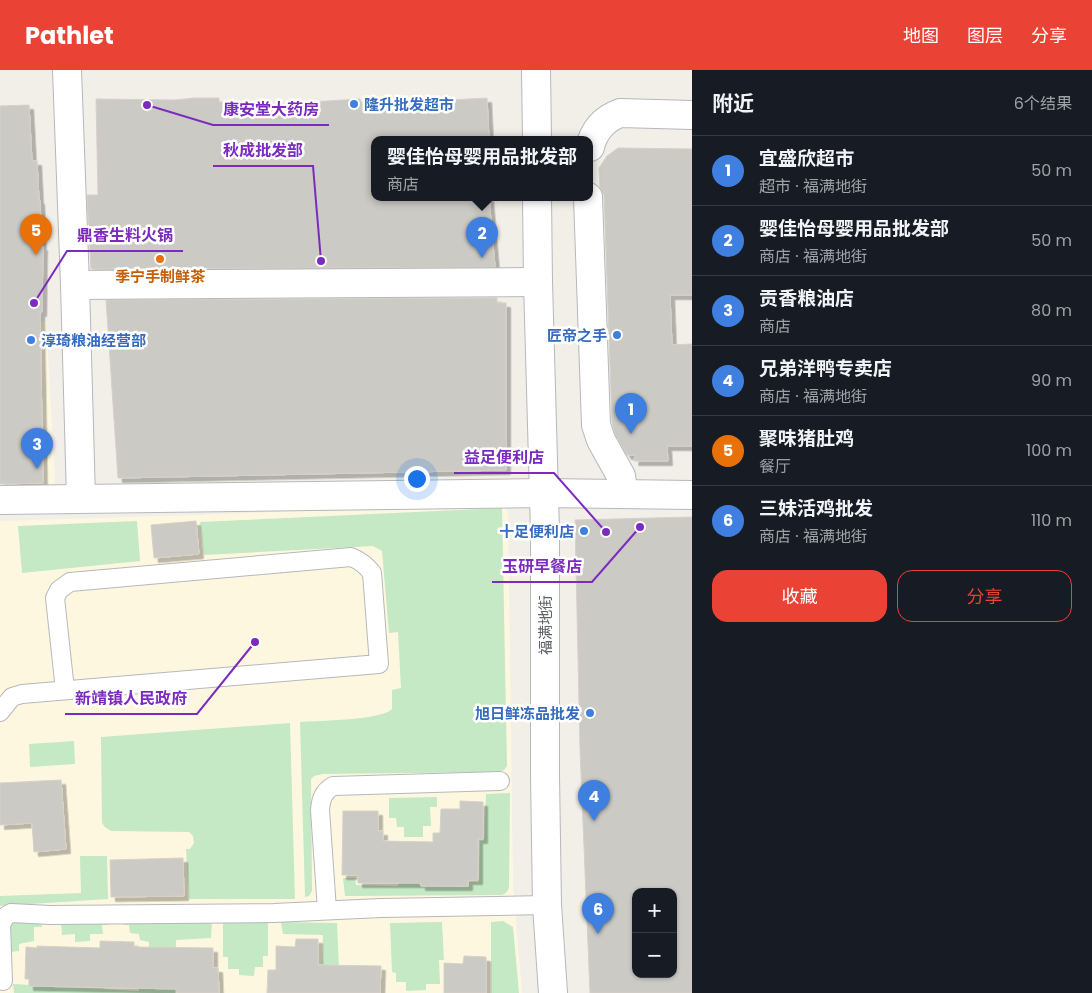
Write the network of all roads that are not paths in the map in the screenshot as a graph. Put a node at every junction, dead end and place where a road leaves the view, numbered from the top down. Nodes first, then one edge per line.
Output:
1 (66, 70) edge
2 (536, 70) edge
3 (692, 115) edge
4 (537, 136) edge
5 (593, 138) edge
6 (537, 201) edge
7 (588, 201) edge
8 (538, 282) junction
9 (75, 285) junction
10 (544, 493) junction
11 (624, 494) junction
12 (692, 495) edge
13 (81, 498) junction
14 (0, 500) edge
15 (65, 690) junction
16 (0, 712) edge
17 (500, 781) dead end
18 (547, 905) junction
19 (326, 910) junction
20 (3, 981) dead end
21 (554, 993) edge

1 - 9 street
2 - 4 street
3 - 5 street
6 - 8 street, 福满地街
7 - 11 street
8 - 9 street
8 - 10 street, 福满地街
9 - 13 street
10 - 11 street
10 - 13 street
10 - 18 street, 福满地街
11 - 12 street
13 - 14 street
15 - 15 lane
15 - 16 lane
17 - 19 lane
18 - 19 lane
18 - 21 street, 福满地街
19 - 20 lane

